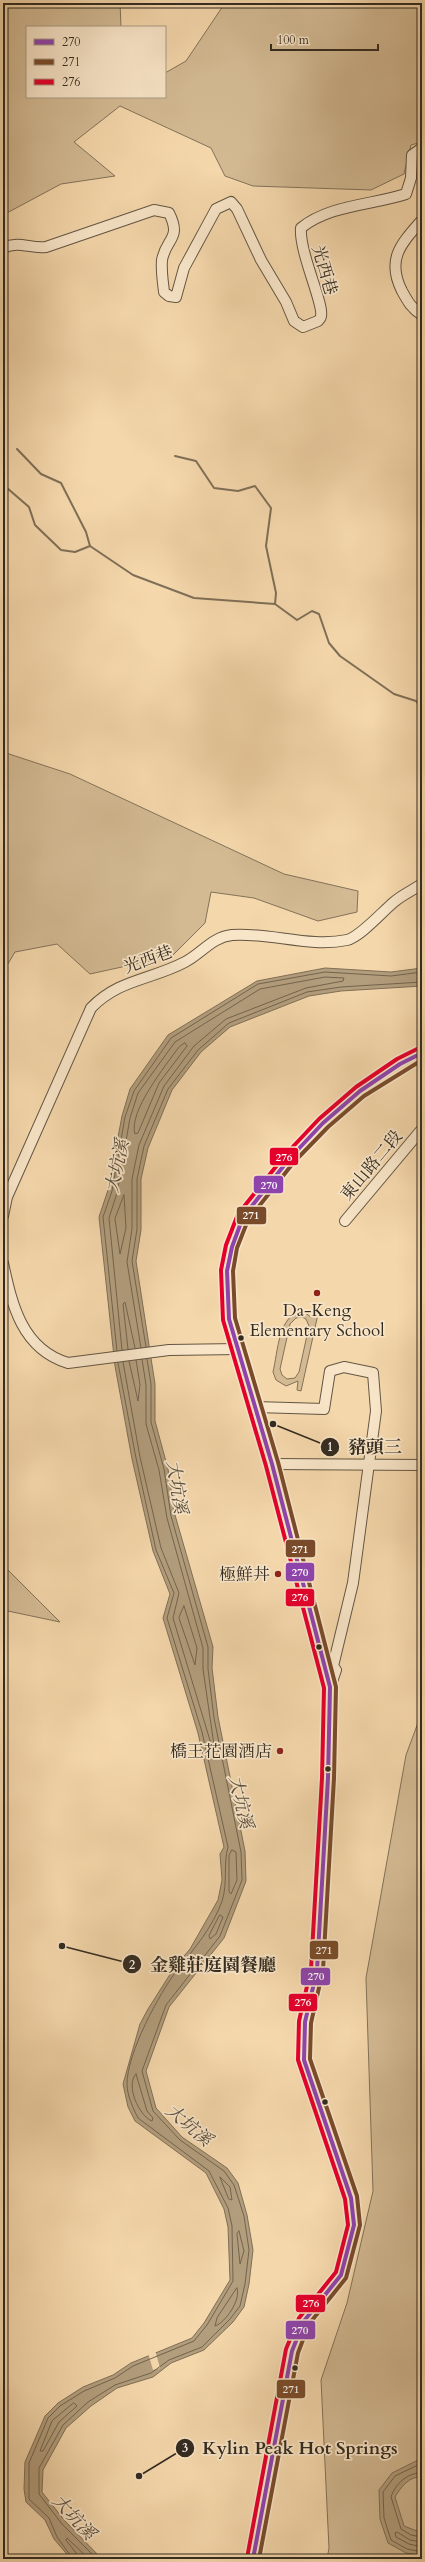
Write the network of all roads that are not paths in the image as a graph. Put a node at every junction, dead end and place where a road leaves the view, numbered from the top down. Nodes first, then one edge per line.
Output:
1 (422, 148) edge
2 (422, 220) edge
3 (3, 248) edge
4 (422, 315) edge
5 (422, 884) edge
6 (422, 1052) edge
7 (422, 1129) edge
8 (3, 1216) edge
9 (345, 1221) dead end
10 (3, 1263) edge
11 (238, 1349) junction
12 (255, 1407) junction
13 (369, 1463) junction
14 (272, 1464) junction
15 (422, 1465) edge
16 (330, 1687) junction
17 (253, 2559) edge

1 - 3 street, 光西巷
2 - 4 street
5 - 8 street, 光西巷
6 - 11 main road
7 - 9 street, 東山路二段
10 - 11 street
11 - 12 main road
12 - 13 street
12 - 14 main road
13 - 14 street
13 - 15 street
13 - 16 street
14 - 16 main road
16 - 17 main road

